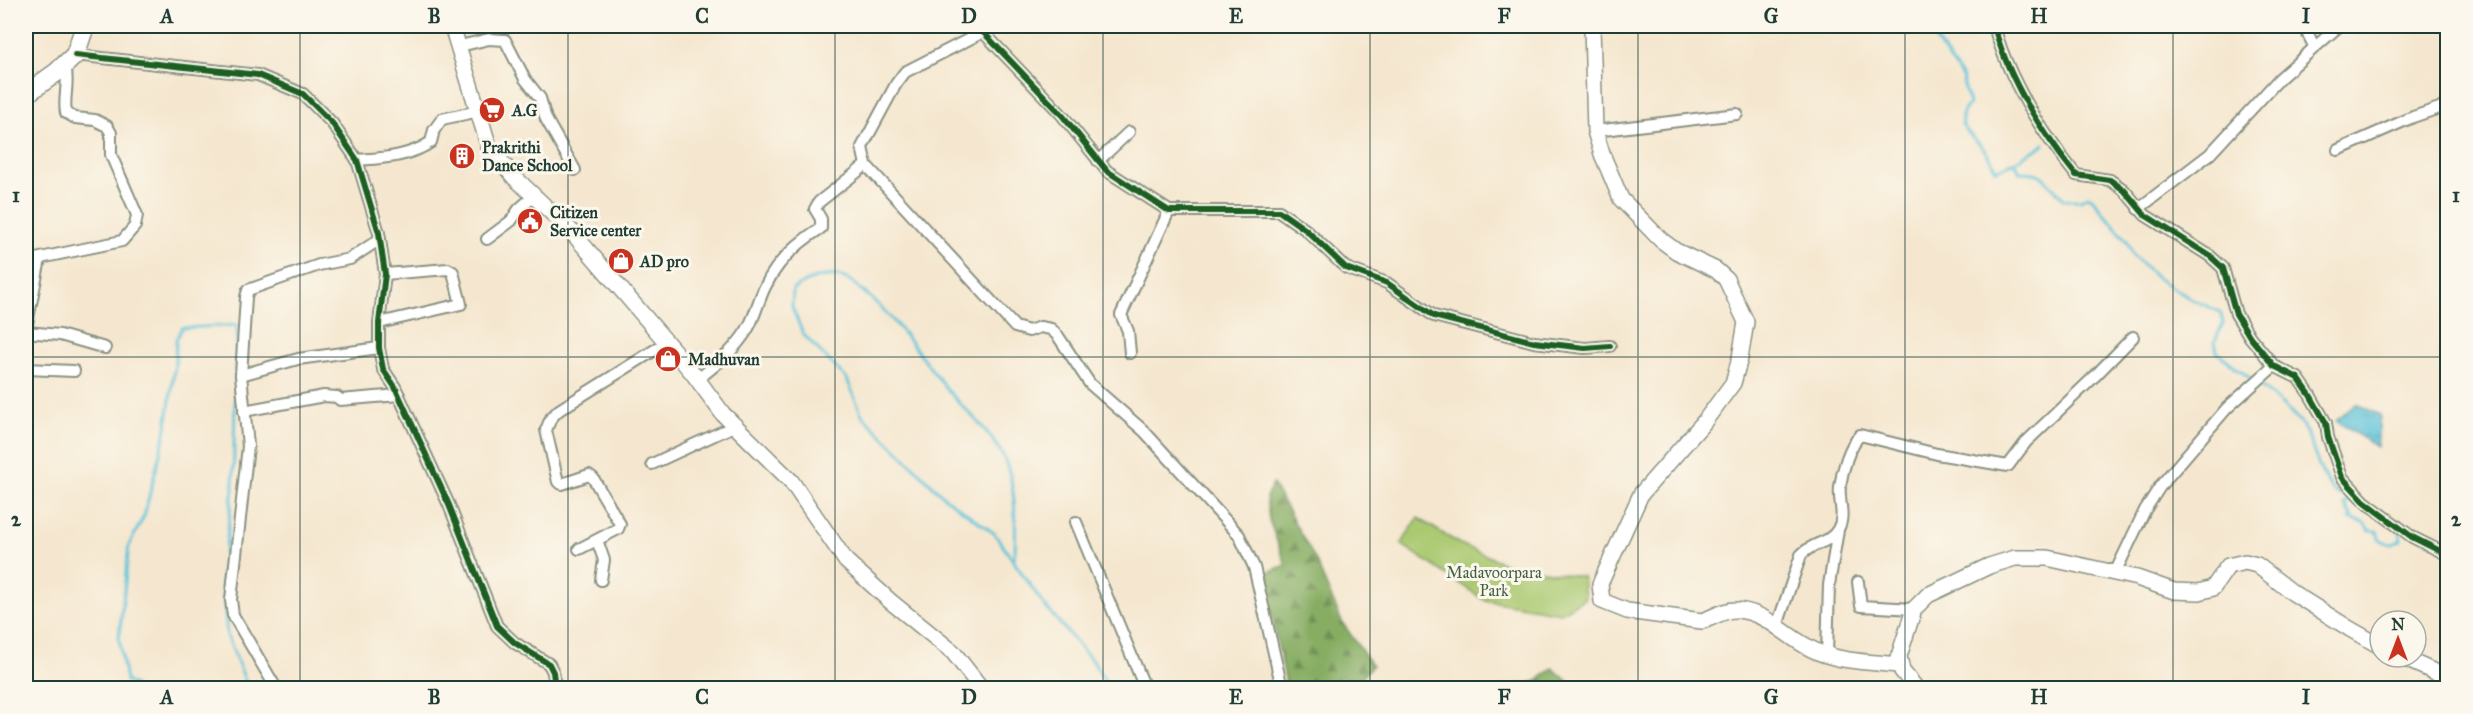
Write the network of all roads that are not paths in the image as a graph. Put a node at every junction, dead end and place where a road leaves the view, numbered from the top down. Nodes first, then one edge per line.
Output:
1 (85, 26) edge
2 (452, 26) edge
3 (970, 26) edge
4 (1592, 26) edge
5 (1994, 26) edge
6 (2304, 26) edge
7 (2339, 26) edge
8 (983, 32) junction
9 (460, 46) junction
10 (2314, 46) junction
11 (70, 60) junction
12 (26, 94) edge
13 (2448, 105) edge
14 (479, 111) junction
15 (1737, 114) dead end
16 (1595, 131) junction
17 (1129, 132) dead end
18 (2338, 150) dead end
19 (357, 160) junction
20 (1098, 161) junction
21 (866, 165) junction
22 (575, 170) dead end
23 (534, 196) junction
24 (2138, 209) junction
25 (1169, 211) junction
26 (380, 239) junction
27 (487, 239) dead end
28 (40, 259) junction
29 (26, 261) edge
30 (385, 274) junction
31 (379, 323) junction
32 (26, 330) edge
33 (2133, 337) dead end
34 (666, 343) junction
35 (1610, 346) dead end
36 (105, 348) dead end
37 (379, 348) junction
38 (1130, 353) dead end
39 (2274, 366) junction
40 (26, 369) edge
41 (74, 371) dead end
42 (241, 375) junction
43 (698, 379) junction
44 (399, 395) junction
45 (244, 411) junction
46 (734, 426) junction
47 (652, 464) dead end
48 (1076, 522) dead end
49 (1838, 530) junction
50 (597, 540) junction
51 (579, 549) dead end
52 (2448, 555) edge
53 (2115, 573) junction
54 (602, 580) dead end
55 (1858, 582) dead end
56 (1914, 609) junction
57 (1777, 626) junction
58 (2368, 639) edge
59 (1827, 655) junction
60 (1899, 665) junction
61 (2428, 669) edge
62 (2448, 678) edge
63 (276, 688) edge
64 (555, 688) edge
65 (981, 688) edge
66 (1145, 688) edge
67 (1282, 688) edge
68 (1916, 688) edge

1 - 11 main road
2 - 9 main road
3 - 8 street
4 - 16 main road
5 - 24 street
6 - 10 street
7 - 10 street
8 - 20 street
8 - 21 street
9 - 14 main road
9 - 22 street
10 - 24 street
11 - 12 main road
11 - 19 street
11 - 28 street
13 - 18 street
14 - 19 street
14 - 23 main road
15 - 16 street
16 - 57 main road
17 - 20 street
19 - 26 street
20 - 25 street
21 - 43 street
21 - 67 street
23 - 27 street
23 - 34 main road
24 - 39 street
25 - 35 street
25 - 38 street
26 - 30 street
26 - 42 street
28 - 29 street
28 - 32 street
30 - 31 street
30 - 31 street
31 - 37 street
32 - 36 street
33 - 49 street
34 - 43 main road
34 - 50 street
37 - 42 street
37 - 44 street
39 - 52 street
39 - 53 street
40 - 41 street
42 - 45 street
43 - 46 main road
44 - 45 street
44 - 64 street
45 - 63 street
46 - 47 street
46 - 65 main road
48 - 66 street
49 - 57 street
49 - 59 street
50 - 51 street
50 - 54 street
53 - 56 main road
53 - 58 main road
55 - 56 street
56 - 60 main road
57 - 59 main road
59 - 60 main road
60 - 68 main road
61 - 62 main road

